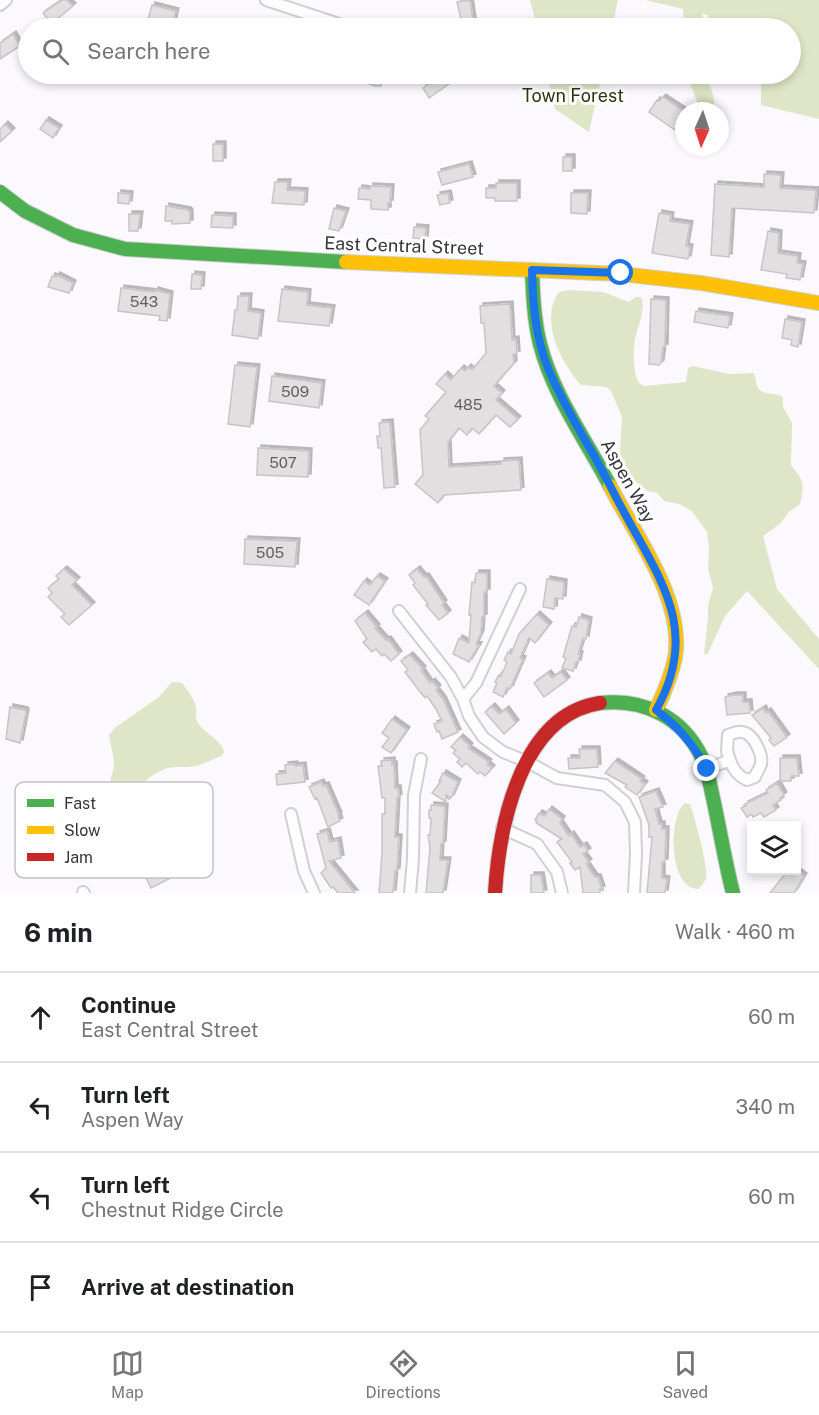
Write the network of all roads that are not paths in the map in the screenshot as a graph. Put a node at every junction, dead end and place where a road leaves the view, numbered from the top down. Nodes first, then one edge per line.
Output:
1 (6, 0) edge
2 (266, 0) edge
3 (0, 4) edge
4 (321, 18) edge
5 (0, 192) edge
6 (532, 270) junction
7 (819, 303) edge
8 (520, 589) dead end
9 (399, 611) dead end
10 (463, 699) junction
11 (656, 710) junction
12 (421, 759) dead end
13 (730, 760) dead end
14 (528, 762) junction
15 (707, 769) junction
16 (291, 814) dead end
17 (502, 828) junction
18 (314, 893) edge
19 (411, 893) edge
20 (495, 893) edge
21 (562, 893) edge
22 (634, 893) edge
23 (733, 893) edge

1 - 3 street
2 - 4 street
5 - 6 street, East Central Street
6 - 7 street, East Central Street
6 - 11 street, Aspen Way
8 - 10 street
9 - 10 street
10 - 14 street
11 - 14 street
11 - 15 street
12 - 19 street
13 - 15 street
14 - 17 street
14 - 22 street
15 - 23 street
16 - 18 street
17 - 20 street
17 - 21 street

